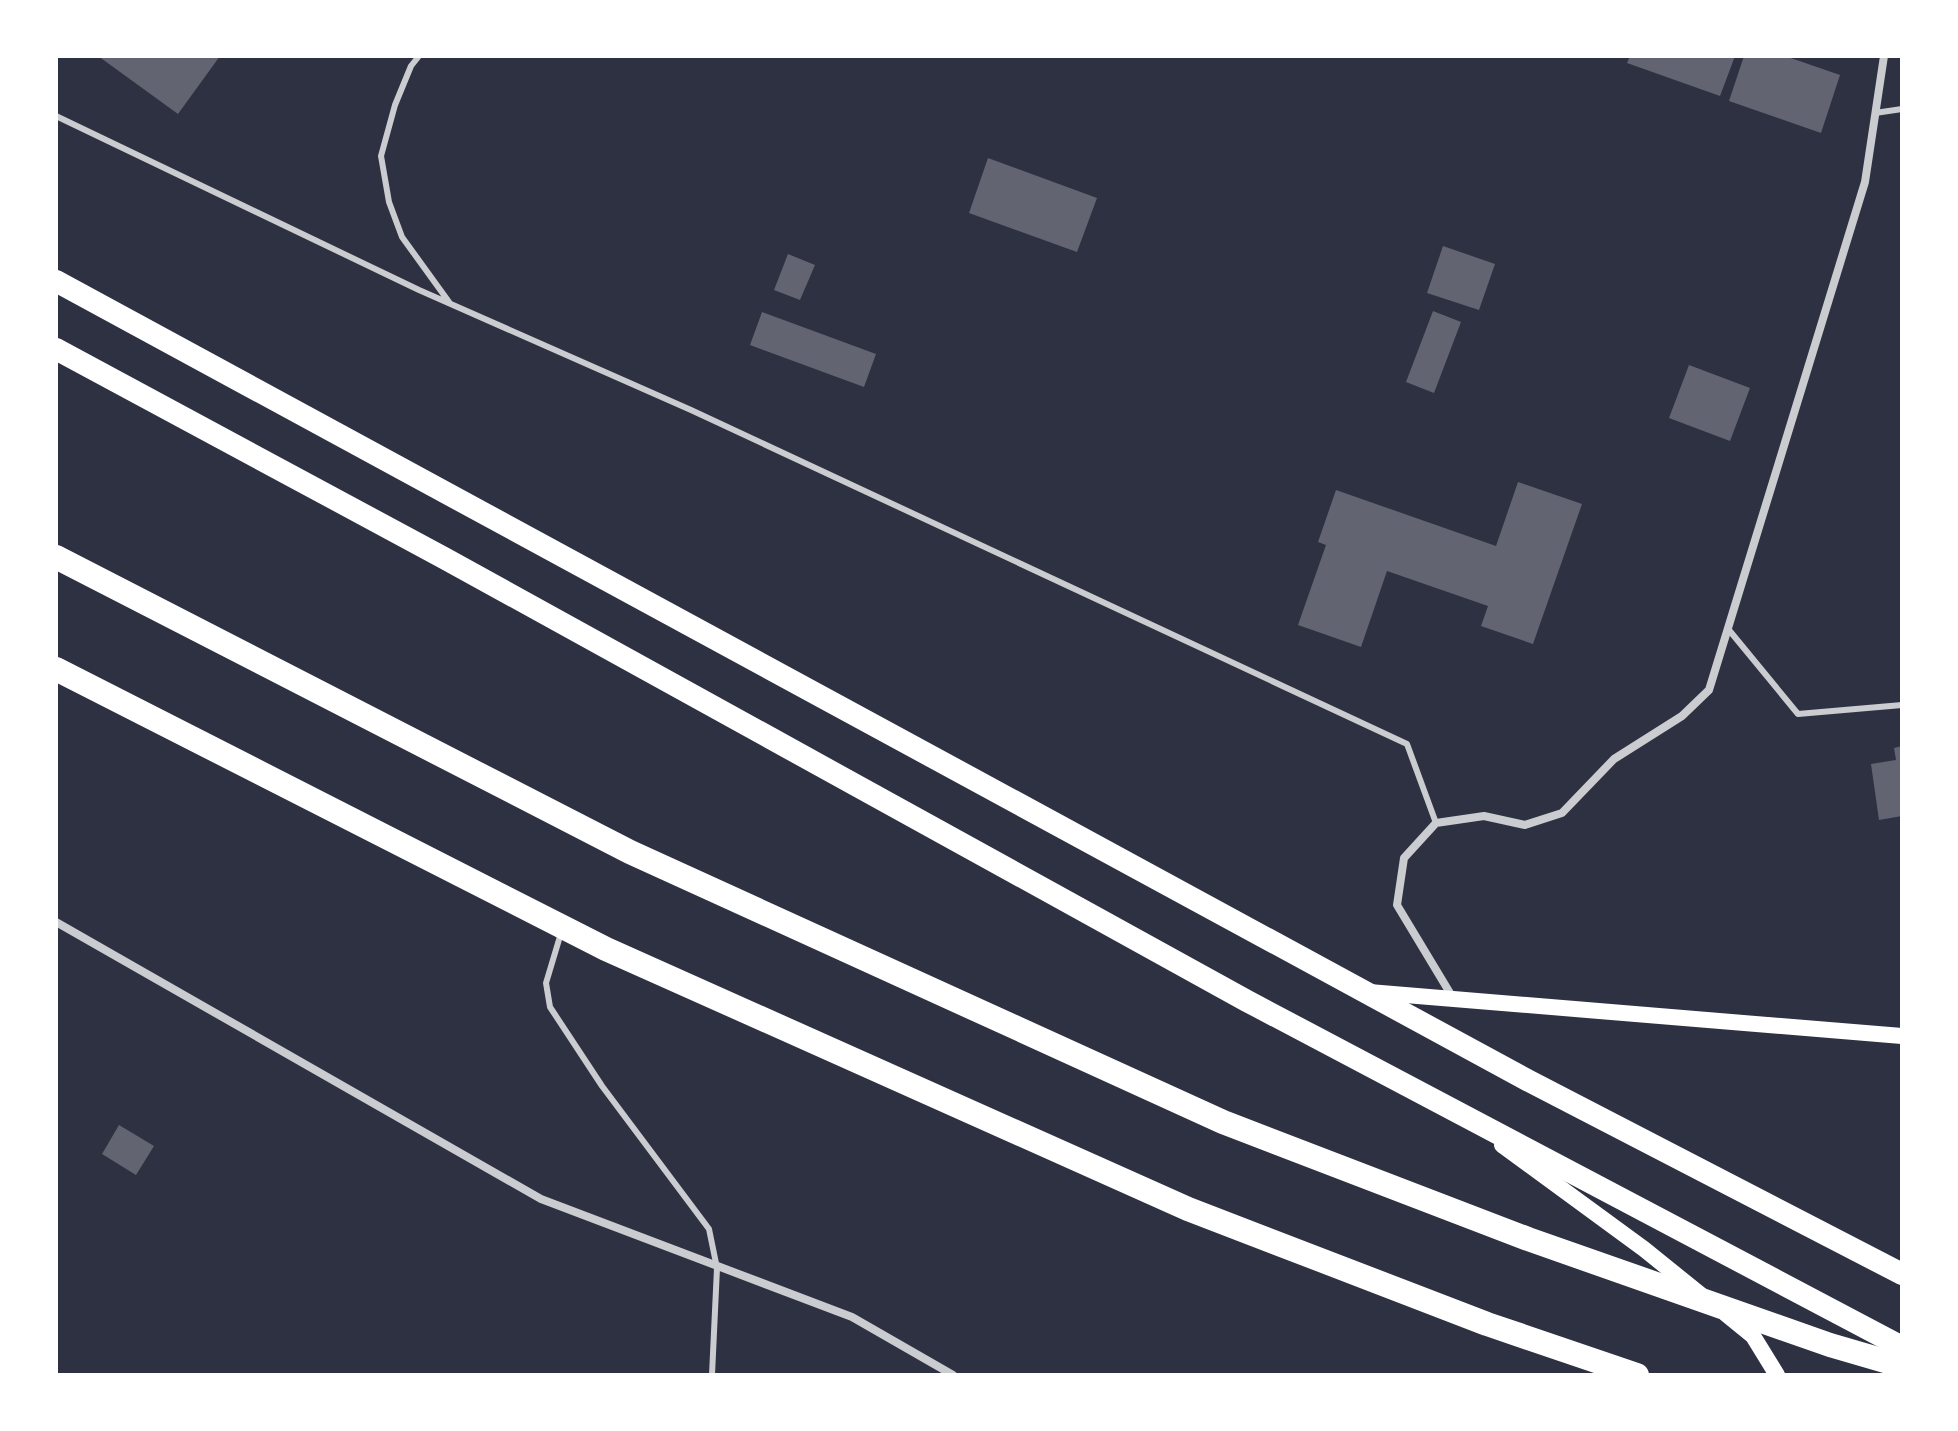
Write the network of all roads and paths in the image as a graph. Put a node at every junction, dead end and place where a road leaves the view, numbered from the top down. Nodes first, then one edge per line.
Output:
1 (419, 56) edge
2 (1884, 56) edge
3 (1902, 109) edge
4 (1875, 113) junction
5 (56, 116) edge
6 (56, 281) edge
7 (450, 304) junction
8 (56, 349) edge
9 (56, 557) edge
10 (1729, 630) junction
11 (56, 669) edge
12 (1902, 705) edge
13 (1436, 823) junction
14 (56, 922) edge
15 (563, 927) junction
16 (1364, 992) junction
17 (1454, 999) junction
18 (1902, 1036) edge
19 (1456, 1111) junction
20 (717, 1268) junction
21 (1902, 1274) edge
22 (1902, 1347) edge
23 (1902, 1366) edge
24 (712, 1375) edge
25 (953, 1375) edge
26 (1637, 1375) edge
27 (1777, 1375) edge

1 - 7 lane
2 - 4 street
3 - 4 lane
4 - 10 street
5 - 7 lane
6 - 16 highway
7 - 13 lane
8 - 19 highway
9 - 23 highway
10 - 12 lane
10 - 13 street
11 - 15 highway
13 - 17 street
14 - 20 street
15 - 20 lane
15 - 26 highway
16 - 17 main road
16 - 21 highway
17 - 18 main road
19 - 22 highway
19 - 27 main road
20 - 24 lane
20 - 25 street

